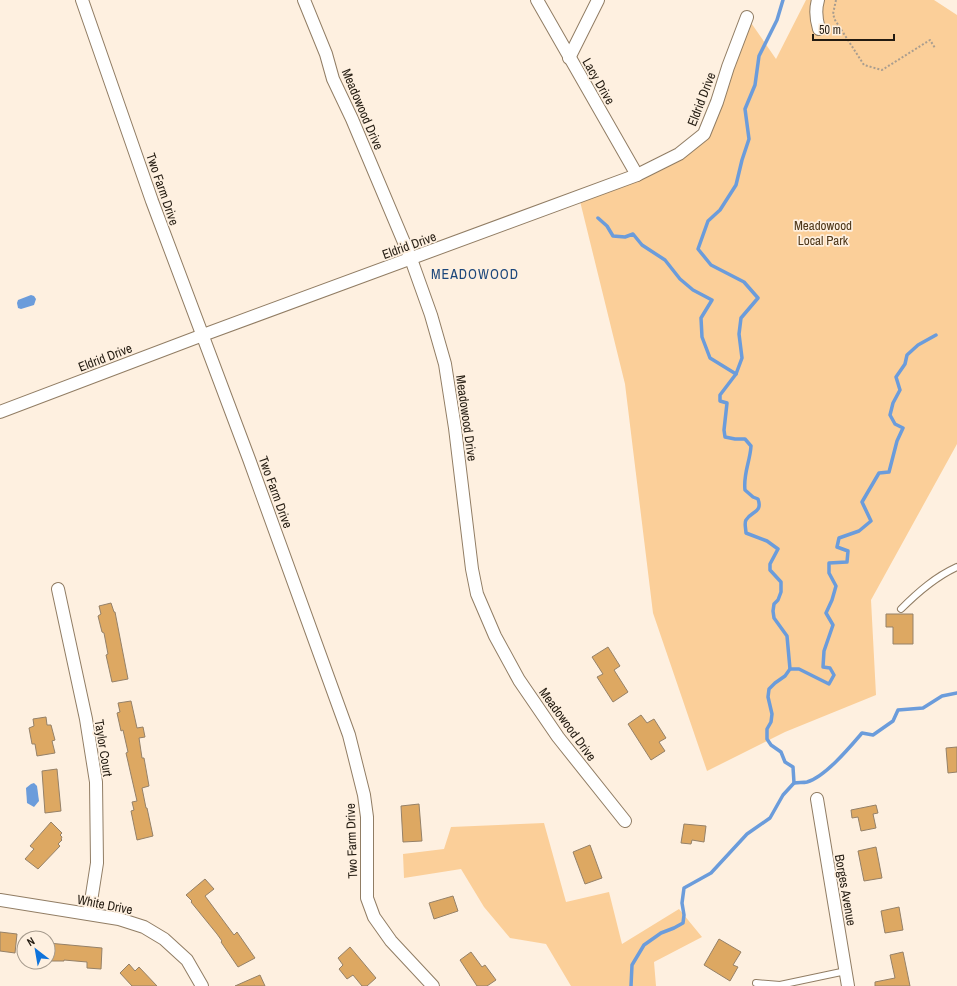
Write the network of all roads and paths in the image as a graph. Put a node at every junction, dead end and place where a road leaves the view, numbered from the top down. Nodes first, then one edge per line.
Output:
1 (82, 0) edge
2 (304, 0) edge
3 (537, 0) edge
4 (598, 0) edge
5 (818, 0) edge
6 (836, 0) edge
7 (747, 17) dead end
8 (819, 29) dead end
9 (935, 48) dead end
10 (569, 58) junction
11 (637, 175) junction
12 (412, 259) junction
13 (203, 335) junction
14 (0, 412) edge
15 (957, 567) edge
16 (58, 589) dead end
17 (901, 609) dead end
18 (817, 799) dead end
19 (625, 821) dead end
20 (0, 900) edge
21 (89, 914) junction
22 (846, 971) junction
23 (756, 982) dead end
24 (202, 986) edge
25 (433, 986) edge
26 (848, 986) edge

1 - 13 street, Two Farm Drive
2 - 12 street, Meadowood Drive
3 - 10 street, Lacy Drive
4 - 10 street
5 - 8 street
6 - 9 path
7 - 11 street, Eldrid Drive
10 - 11 street, Lacy Drive
11 - 12 street, Eldrid Drive
12 - 13 street, Eldrid Drive
12 - 19 street, Meadowood Drive
13 - 14 street, Eldrid Drive
13 - 25 street, Two Farm Drive
15 - 17 lane
16 - 21 street, Taylor Court
18 - 22 street, Borges Avenue
20 - 21 street, White Drive
21 - 24 street, White Drive
22 - 23 lane
22 - 26 street, Borges Avenue

